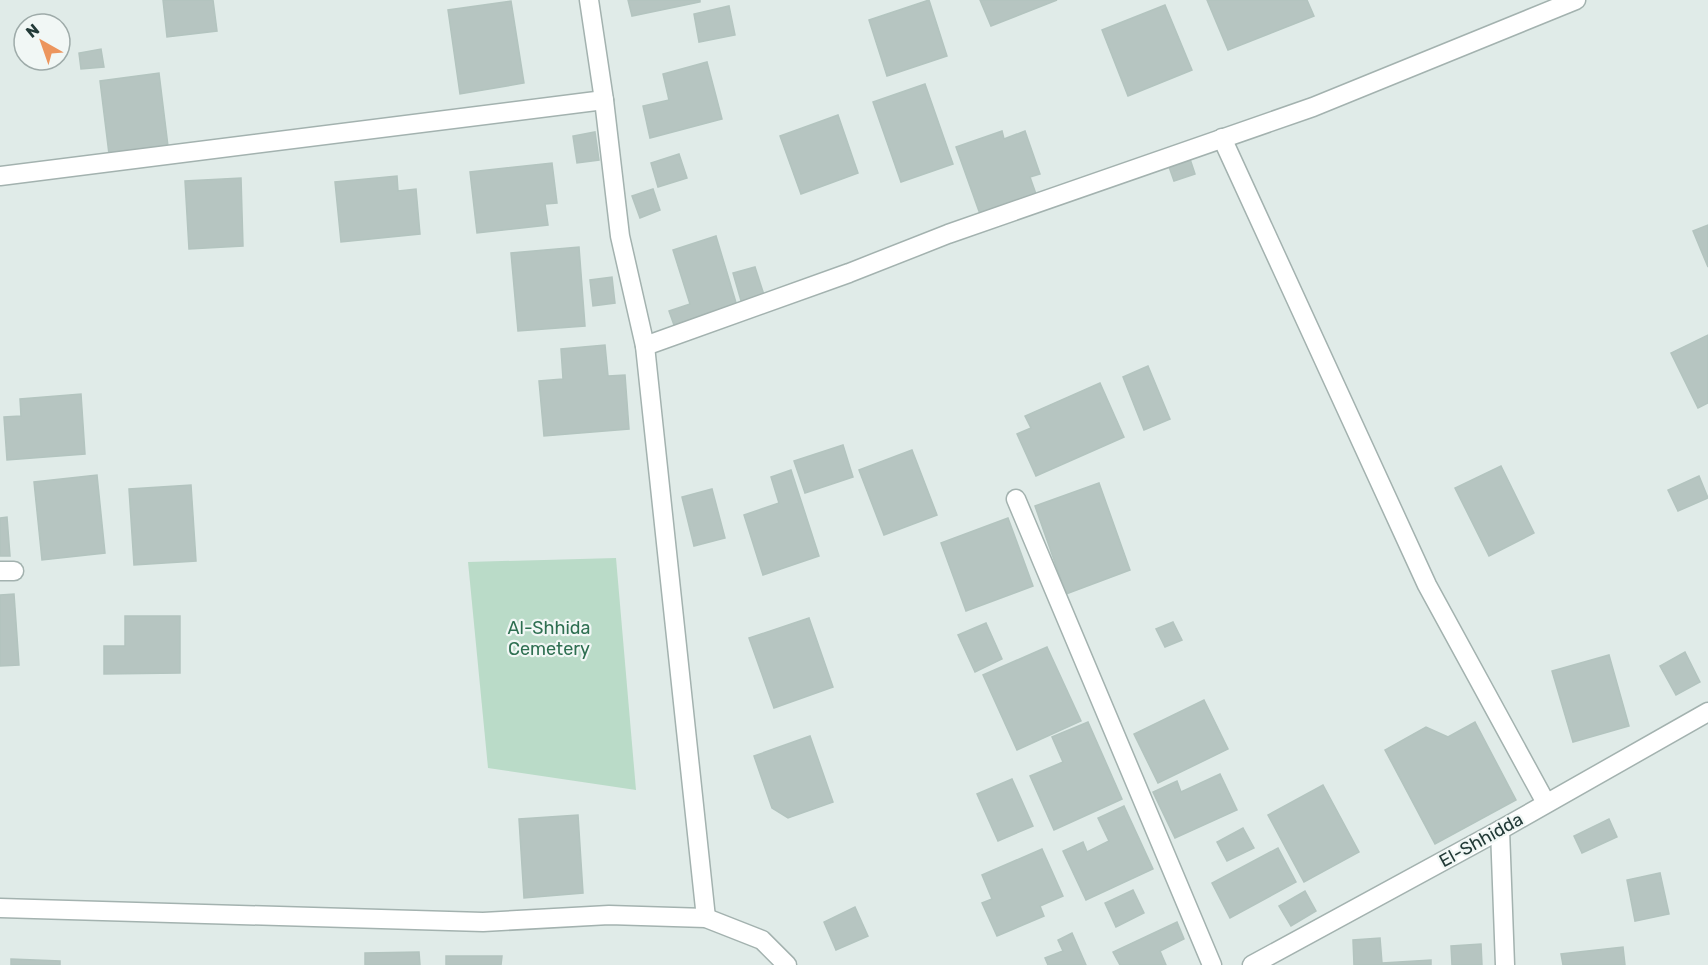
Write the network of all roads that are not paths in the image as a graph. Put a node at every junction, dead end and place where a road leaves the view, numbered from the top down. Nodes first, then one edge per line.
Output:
1 (589, 0) edge
2 (1576, 0) edge
3 (604, 100) junction
4 (1222, 138) junction
5 (0, 176) edge
6 (645, 346) junction
7 (1016, 499) dead end
8 (1708, 712) edge
9 (1546, 803) junction
10 (1500, 830) junction
11 (0, 908) edge
12 (706, 918) junction
13 (787, 965) edge
14 (1212, 965) edge
15 (1252, 965) edge
16 (1505, 965) edge

1 - 3 street
2 - 4 street
3 - 5 street
3 - 6 street
4 - 6 street
4 - 9 street
6 - 12 street
7 - 14 street
8 - 9 street, El-Shhidda
9 - 10 street, El-Shhidda
10 - 15 street, El-Shhidda
10 - 16 street
11 - 12 street
12 - 13 street

